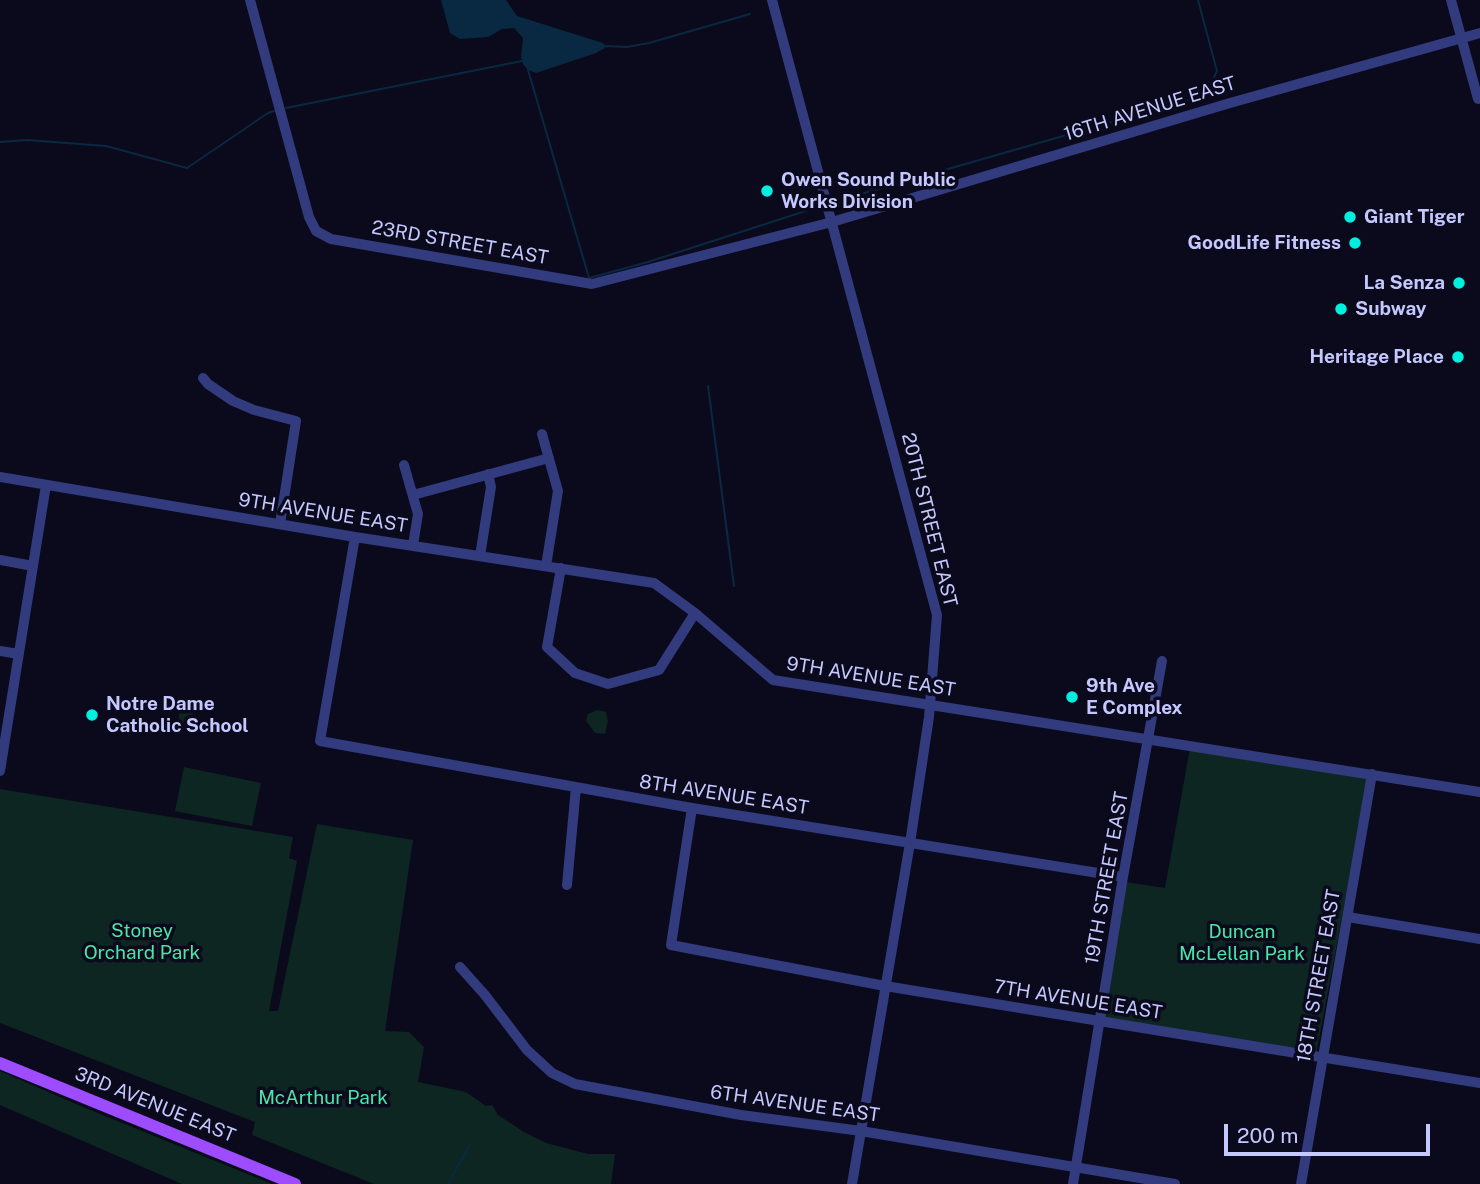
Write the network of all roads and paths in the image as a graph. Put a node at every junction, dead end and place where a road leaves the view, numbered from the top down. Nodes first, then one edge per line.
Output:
1 (250, 0) edge
2 (772, 0) edge
3 (1451, 0) edge
4 (1480, 33) edge
5 (1461, 39) junction
6 (1478, 99) dead end
7 (832, 222) junction
8 (204, 378) dead end
9 (542, 434) dead end
10 (549, 458) junction
11 (404, 465) dead end
12 (488, 474) junction
13 (0, 477) edge
14 (46, 485) junction
15 (413, 495) junction
16 (280, 524) junction
17 (355, 537) junction
18 (413, 545) junction
19 (480, 556) junction
20 (0, 561) edge
21 (33, 566) junction
22 (546, 566) junction
23 (561, 568) junction
24 (695, 613) junction
25 (0, 651) edge
26 (19, 654) junction
27 (1162, 661) dead end
28 (931, 704) junction
29 (1149, 738) junction
30 (0, 771) edge
31 (1372, 774) junction
32 (576, 788) junction
33 (1480, 792) edge
34 (692, 808) junction
35 (910, 843) junction
36 (1123, 877) junction
37 (566, 885) dead end
38 (1348, 917) junction
39 (1480, 939) edge
40 (460, 967) dead end
41 (885, 986) junction
42 (1100, 1021) junction
43 (1321, 1057) junction
44 (0, 1063) edge
45 (1480, 1083) edge
46 (861, 1131) junction
47 (1076, 1168) junction
48 (295, 1184) edge
49 (852, 1184) edge
50 (1073, 1184) edge
51 (1175, 1184) edge
52 (1301, 1184) edge

1 - 7 street, 23RD STREET EAST
2 - 7 street, 20TH STREET EAST
3 - 5 street
4 - 5 street, 16TH AVENUE EAST
5 - 6 street
5 - 7 street, 16TH AVENUE EAST
7 - 28 street, 20TH STREET EAST
8 - 16 street
9 - 10 street
10 - 12 street
10 - 22 street
11 - 15 street
12 - 15 street
12 - 19 street
13 - 14 street, 9TH AVENUE EAST
14 - 16 street, 9TH AVENUE EAST
14 - 21 street
15 - 18 street
16 - 17 street, 9TH AVENUE EAST
17 - 18 street, 9TH AVENUE EAST
17 - 32 street, 8TH AVENUE EAST
18 - 19 street, 9TH AVENUE EAST
19 - 22 street, 9TH AVENUE EAST
20 - 21 street
21 - 26 street
22 - 23 street, 9TH AVENUE EAST
23 - 24 street, 9TH AVENUE EAST
23 - 24 street
24 - 28 street, 9TH AVENUE EAST
25 - 26 street
26 - 30 street
27 - 29 street, 19TH STREET EAST
28 - 29 street, 9TH AVENUE EAST
28 - 35 street, 20TH STREET EAST
29 - 31 street, 9TH AVENUE EAST
29 - 36 street, 19TH STREET EAST
31 - 33 street, 9TH AVENUE EAST
31 - 38 street, 18TH STREET EAST
32 - 34 street, 8TH AVENUE EAST
32 - 37 street
34 - 35 street, 8TH AVENUE EAST
34 - 41 street, 7TH AVENUE EAST
35 - 36 street, 8TH AVENUE EAST
35 - 41 street, 20TH STREET EAST
36 - 42 street, 19TH STREET EAST
38 - 39 street
38 - 43 street, 18TH STREET EAST
40 - 46 street, 6TH AVENUE EAST
41 - 42 street, 7TH AVENUE EAST
41 - 46 street, 20TH STREET EAST
42 - 43 street, 7TH AVENUE EAST
42 - 47 street, 19TH STREET EAST
43 - 45 street, 7TH AVENUE EAST
43 - 52 street, 18TH STREET EAST
44 - 48 main road, 3RD AVENUE EAST
46 - 47 street, 6TH AVENUE EAST
46 - 49 street, 20TH STREET EAST
47 - 50 street, 19TH STREET EAST
47 - 51 street, 6TH AVENUE EAST

